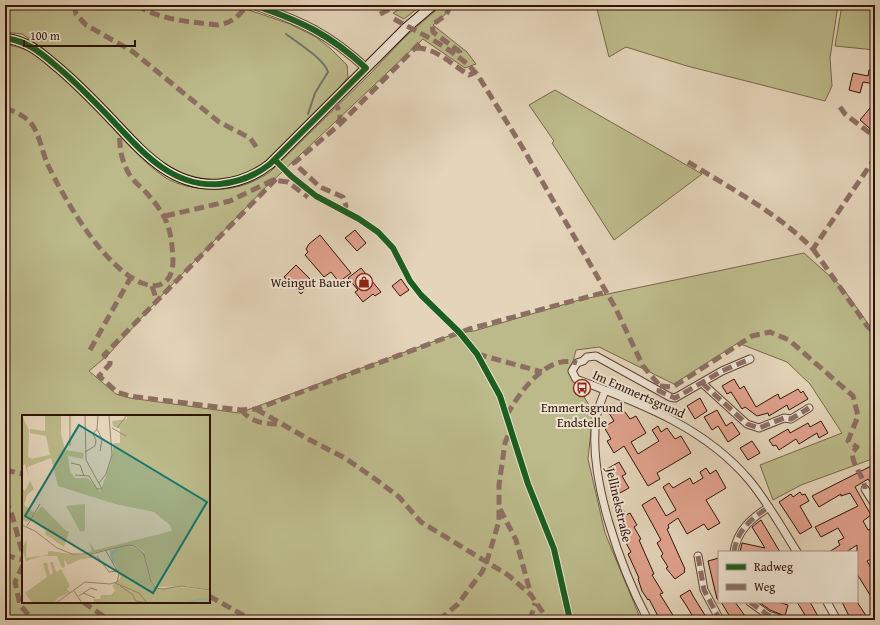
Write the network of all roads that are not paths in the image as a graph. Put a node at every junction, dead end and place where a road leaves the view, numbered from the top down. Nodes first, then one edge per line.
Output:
1 (254, 5) edge
2 (433, 5) edge
3 (5, 38) edge
4 (366, 68) junction
5 (750, 360) dead end
6 (702, 383) junction
7 (605, 391) junction
8 (809, 408) dead end
9 (865, 489) dead end
10 (875, 505) edge
11 (769, 507) junction
12 (734, 551) edge
13 (796, 551) edge
14 (698, 556) dead end
15 (751, 603) edge
16 (827, 603) edge
17 (648, 620) edge
18 (720, 620) edge
19 (783, 620) edge
20 (837, 620) edge

1 - 4 street
2 - 4 main road
3 - 4 main road
5 - 6 street, Im Emmertsgrund
6 - 7 street, Im Emmertsgrund
6 - 8 street
7 - 11 street, Im Emmertsgrund
7 - 17 street, Jellinekstraße
9 - 10 street
11 - 12 street
11 - 13 street, Im Emmertsgrund
14 - 18 street
15 - 19 street
16 - 20 street

